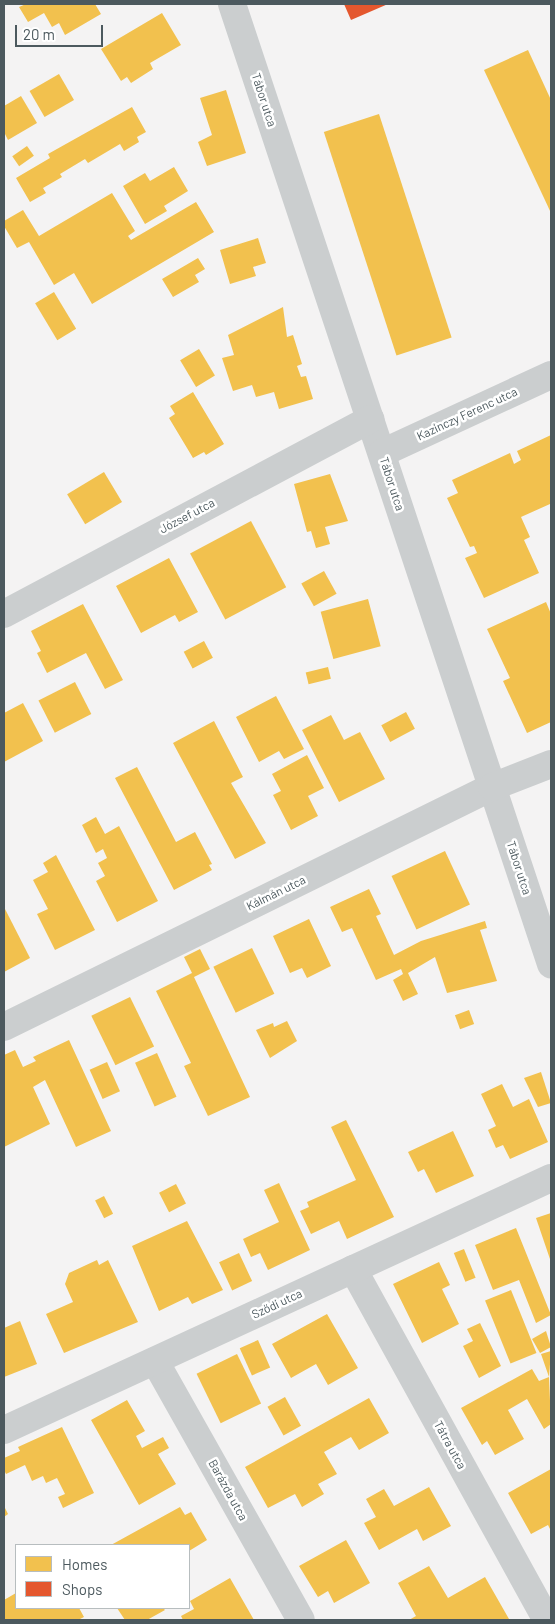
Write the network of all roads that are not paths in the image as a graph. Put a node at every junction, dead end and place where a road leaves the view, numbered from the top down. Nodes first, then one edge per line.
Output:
1 (232, 4) edge
2 (551, 375) edge
3 (370, 419) junction
4 (382, 453) junction
5 (4, 614) edge
6 (551, 764) edge
7 (492, 787) junction
8 (551, 964) edge
9 (4, 1027) edge
10 (551, 1178) edge
11 (352, 1270) junction
12 (155, 1360) junction
13 (4, 1430) edge
14 (302, 1620) edge
15 (547, 1620) edge

1 - 3 street, Tábor utca
2 - 4 street, Kazinczy Ferenc utca
3 - 4 street, Tábor utca
3 - 5 street, József utca
4 - 7 street, Tábor utca
6 - 7 street, Kálmán utca
7 - 8 street, Tábor utca
7 - 9 street, Kálmán utca
10 - 11 street, Sződi utca
11 - 12 street, Sződi utca
11 - 15 street, Tátra utca
12 - 13 street, Sződi utca
12 - 14 street, Barázda utca

